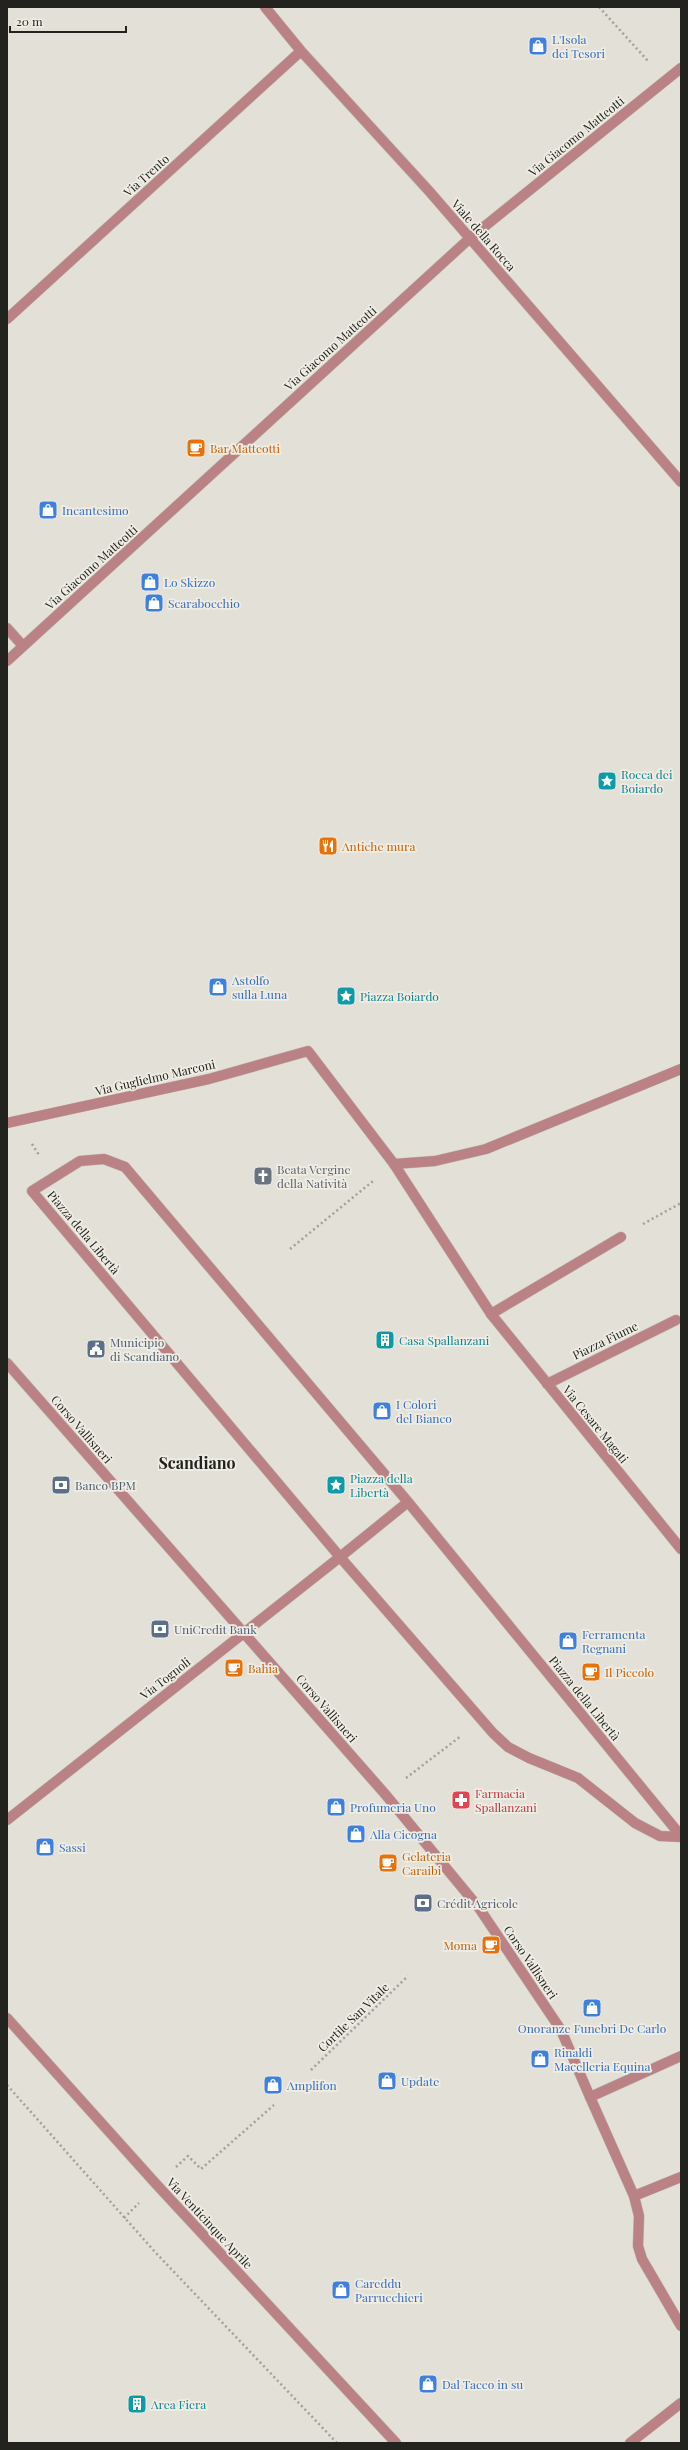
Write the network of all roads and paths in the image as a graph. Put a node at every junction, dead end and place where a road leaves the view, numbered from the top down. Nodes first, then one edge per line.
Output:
1 (265, 7) edge
2 (599, 7) edge
3 (301, 51) junction
4 (681, 68) edge
5 (665, 81) junction
6 (469, 239) junction
7 (7, 319) edge
8 (681, 482) edge
9 (7, 628) edge
10 (23, 646) junction
11 (7, 661) edge
12 (681, 1069) edge
13 (18, 1121) junction
14 (7, 1123) edge
15 (394, 1164) junction
16 (53, 1178) junction
17 (681, 1203) edge
18 (621, 1237) joint
19 (290, 1249) dead end
20 (491, 1314) junction
21 (679, 1321) edge
22 (7, 1363) edge
23 (547, 1384) junction
24 (408, 1502) junction
25 (681, 1549) edge
26 (340, 1557) junction
27 (244, 1632) junction
28 (481, 1720) junction
29 (385, 1794) junction
30 (7, 1820) edge
31 (681, 1836) edge
32 (408, 1976) dead end
33 (7, 2018) edge
34 (681, 2056) edge
35 (311, 2070) dead end
36 (7, 2085) edge
37 (590, 2097) junction
38 (274, 2105) dead end
39 (202, 2169) dead end
40 (681, 2176) edge
41 (634, 2196) junction
42 (681, 2326) edge
43 (681, 2403) edge
44 (337, 2443) edge
45 (396, 2443) edge
46 (630, 2443) edge

1 - 3 street, Viale della Rocca
2 - 5 path
3 - 6 street, Viale della Rocca
3 - 7 street, Via Trento
4 - 5 street, Via Giacomo Matteotti
5 - 6 street, Via Giacomo Matteotti
6 - 8 street, Viale della Rocca
6 - 10 street, Via Giacomo Matteotti
9 - 10 street
10 - 11 street, Via Giacomo Matteotti
12 - 15 street
13 - 14 street, Via Guglielmo Marconi
13 - 15 street, Via Guglielmo Marconi
13 - 16 path
15 - 19 path
15 - 20 street, Via Cesare Magati
16 - 24 street, Piazza della Libertà
16 - 26 street, Piazza della Libertà
17 - 18 path
18 - 20 street
20 - 23 street, Via Cesare Magati
21 - 23 street, Piazza Fiume
22 - 27 street, Corso Vallisneri
23 - 25 street, Via Cesare Magati
24 - 26 street
24 - 31 street, Piazza della Libertà
26 - 27 street, Via Tognoli
26 - 28 street, Piazza della Libertà
27 - 29 street, Corso Vallisneri
27 - 30 street, Via Tognoli
28 - 29 path
28 - 31 street, Piazza della Libertà
29 - 37 street, Corso Vallisneri
32 - 35 path, Cortile San Vitale
33 - 45 street, Via Venticinque Aprile
34 - 37 street
36 - 44 path
37 - 41 street, Corso Vallisneri
38 - 39 path
40 - 41 street
41 - 42 street
43 - 46 street

